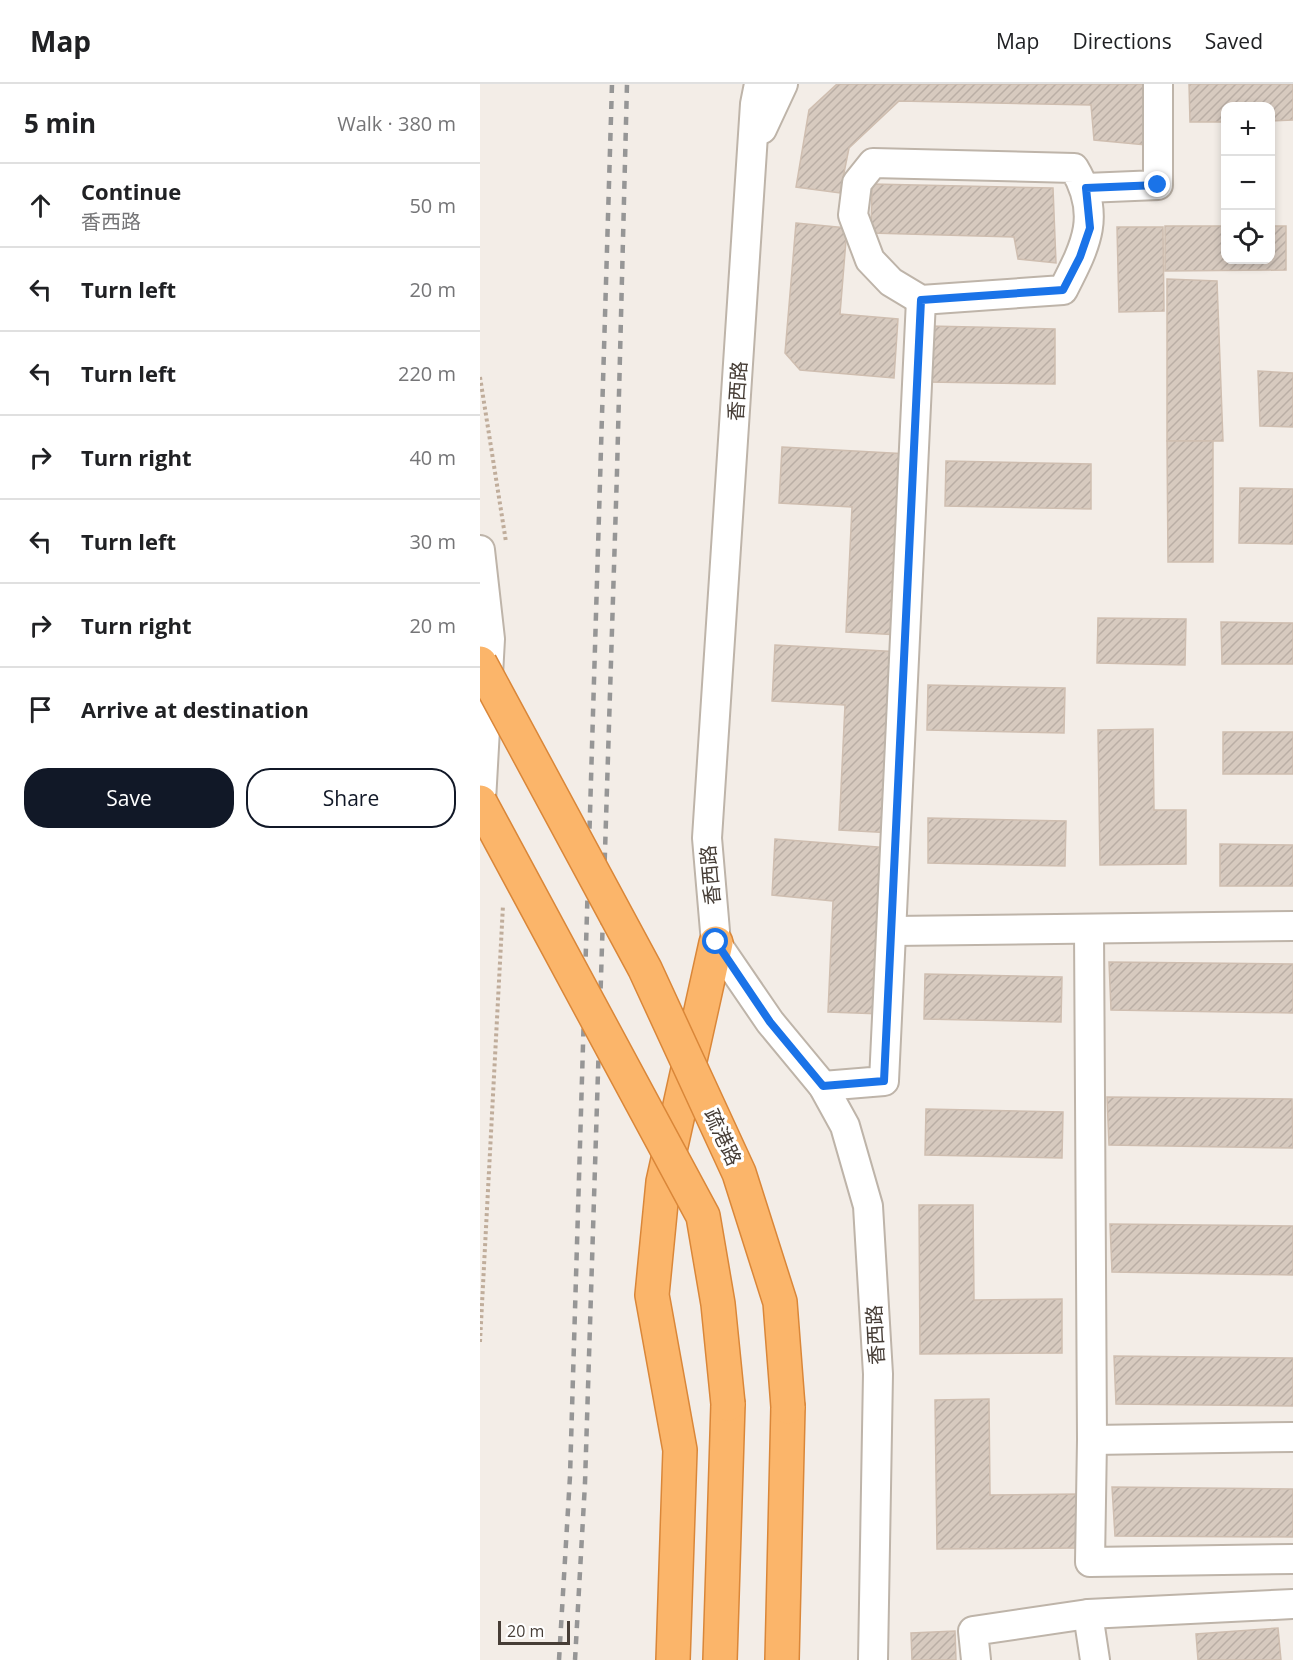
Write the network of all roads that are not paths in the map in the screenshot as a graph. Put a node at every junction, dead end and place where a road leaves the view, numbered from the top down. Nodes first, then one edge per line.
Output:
1 (759, 84) edge
2 (783, 84) edge
3 (1158, 84) edge
4 (753, 151) junction
5 (1086, 188) junction
6 (921, 300) junction
7 (480, 550) edge
8 (480, 663) edge
9 (480, 802) edge
10 (480, 819) edge
11 (1293, 926) edge
12 (1089, 929) junction
13 (893, 931) junction
14 (716, 942) junction
15 (823, 1086) junction
16 (1293, 1437) edge
17 (1092, 1440) junction
18 (1293, 1559) edge
19 (1293, 1604) edge
20 (1088, 1614) junction
21 (673, 1660) edge
22 (720, 1660) edge
23 (782, 1660) edge
24 (873, 1660) edge
25 (976, 1660) edge
26 (1095, 1660) edge

1 - 4 street, 香西路
2 - 4 street
3 - 5 street
4 - 14 street, 香西路
5 - 6 street
5 - 6 street
6 - 13 street
7 - 10 street
8 - 23 highway, 疏港路, bridge
9 - 22 highway, bridge
11 - 12 street
12 - 13 street
12 - 17 street
13 - 15 street
14 - 15 street, 香西路
14 - 21 highway
15 - 24 street, 香西路
16 - 17 street
17 - 18 street
19 - 20 street
20 - 25 street
20 - 26 street

